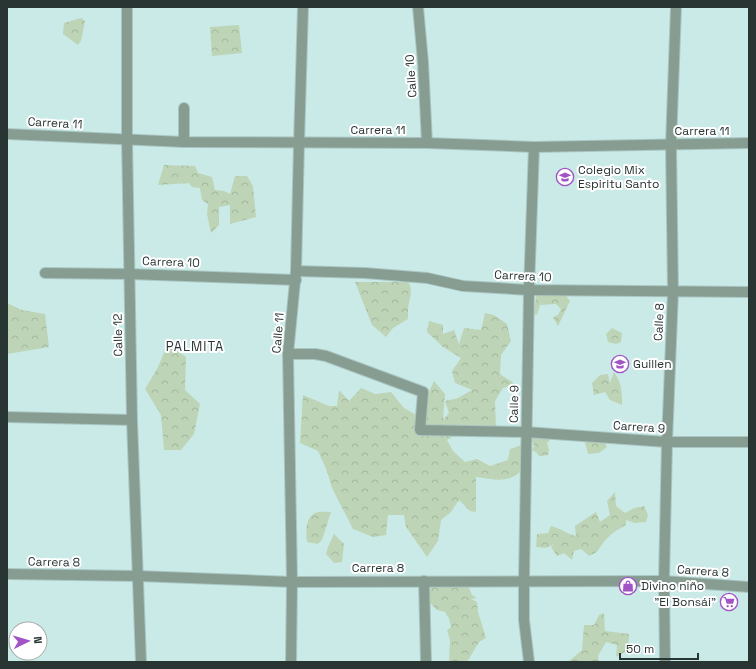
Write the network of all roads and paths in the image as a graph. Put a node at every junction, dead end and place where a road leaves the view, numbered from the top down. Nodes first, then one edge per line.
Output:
1 (127, 7) edge
2 (303, 7) edge
3 (418, 7) edge
4 (676, 7) edge
5 (184, 108) dead end
6 (7, 134) edge
7 (127, 140) junction
8 (184, 142) junction
9 (299, 143) junction
10 (428, 143) junction
11 (749, 143) edge
12 (672, 144) junction
13 (534, 147) junction
14 (45, 273) dead end
15 (129, 274) junction
16 (296, 275) junction
17 (529, 290) junction
18 (673, 292) junction
19 (749, 292) edge
20 (288, 354) junction
21 (7, 417) edge
22 (132, 420) junction
23 (526, 432) junction
24 (667, 442) junction
25 (749, 442) edge
26 (7, 574) edge
27 (138, 576) junction
28 (424, 581) junction
29 (524, 581) junction
30 (664, 581) junction
31 (292, 582) junction
32 (749, 586) edge
33 (141, 662) edge
34 (291, 662) edge
35 (426, 662) edge
36 (529, 662) edge
37 (665, 662) edge

1 - 7 street, Calle 12
2 - 9 street, Calle 11
3 - 10 street, Calle 10
4 - 12 street, Calle 8
5 - 8 street
6 - 7 street, Carrera 11
7 - 8 street, Carrera 11
7 - 15 street, Calle 12
8 - 9 street, Carrera 11
9 - 10 street, Carrera 11
9 - 16 street, Calle 11
10 - 13 street, Carrera 11
11 - 12 street, Carrera 11
12 - 13 street, Carrera 11
12 - 18 street, Calle 8
13 - 17 street, Calle 9
14 - 15 street, Carrera 10
15 - 16 street, Carrera 10
15 - 22 street, Calle 12
16 - 17 street, Carrera 10
16 - 20 street, Calle 11
17 - 18 street, Carrera 10
17 - 23 street, Calle 9
18 - 19 street, Carrera 10
18 - 24 street, Calle 8
20 - 23 street, Carrera 9
20 - 31 street, Calle 11
21 - 22 street
22 - 27 street, Calle 12
23 - 24 street, Carrera 9
23 - 29 street, Calle 9
24 - 25 street, Carrera 9
24 - 30 street, Calle 8
26 - 27 street, Carrera 8
27 - 31 street, Carrera 8
27 - 33 street, Calle 12
28 - 29 street, Carrera 8
28 - 31 street, Carrera 8
28 - 35 street
29 - 30 street, Carrera 8
29 - 36 street, Calle 9
30 - 32 street, Carrera 8
30 - 37 street, Calle 8
31 - 34 street, Calle 11

